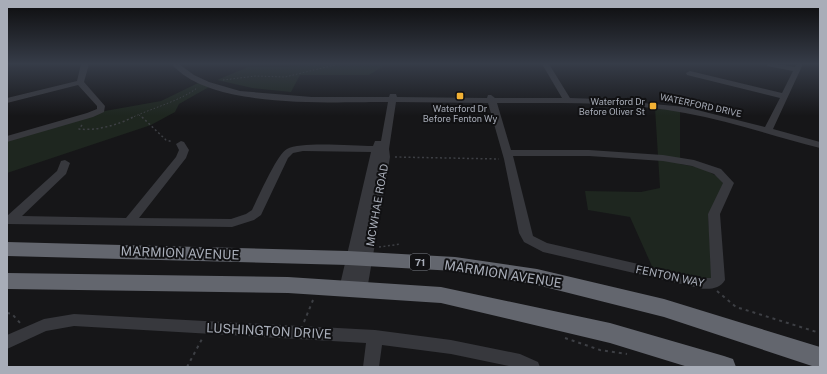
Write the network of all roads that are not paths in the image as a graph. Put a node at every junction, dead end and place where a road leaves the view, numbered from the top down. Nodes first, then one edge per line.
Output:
1 (205, 81) edge
2 (208, 81) edge
3 (556, 81) edge
4 (724, 81) edge
5 (791, 81) edge
6 (80, 82) joint
7 (213, 84) junction
8 (783, 96) junction
9 (389, 98) junction
10 (492, 99) junction
11 (567, 99) junction
12 (7, 101) edge
13 (768, 129) junction
14 (7, 139) edge
15 (181, 144) road end
16 (820, 144) edge
17 (382, 152) junction
18 (508, 156) junction
19 (66, 163) dead end
20 (9, 220) edge
21 (130, 221) junction
22 (7, 249) edge
23 (360, 258) junction
24 (7, 281) edge
25 (353, 289) junction
26 (375, 337) junction
27 (7, 342) edge
28 (820, 358) edge
29 (371, 367) edge
30 (532, 367) edge
31 (724, 367) edge

1 - 7 street, WATERFORD DRIVE
2 - 7 street, WATERFORD DRIVE
3 - 11 street
4 - 8 street
5 - 8 street
6 - 12 street
6 - 14 street
7 - 9 street, WATERFORD DRIVE
8 - 13 street
9 - 10 street, WATERFORD DRIVE
9 - 17 street, MCWHAE ROAD
10 - 11 street, WATERFORD DRIVE
10 - 18 street, FENTON WAY
11 - 13 street, WATERFORD DRIVE
13 - 16 street, WATERFORD DRIVE
15 - 21 street
17 - 21 street
17 - 23 street, MCWHAE ROAD
18 - 18 street, FENTON WAY
19 - 20 street
20 - 21 street
22 - 23 highway, MARMION AVENUE / 71
23 - 25 street, MCWHAE ROAD
23 - 28 highway, MARMION AVENUE / 71
24 - 25 highway
25 - 31 highway
26 - 27 street, LUSHINGTON DRIVE
26 - 29 street
26 - 30 street, LUSHINGTON DRIVE

